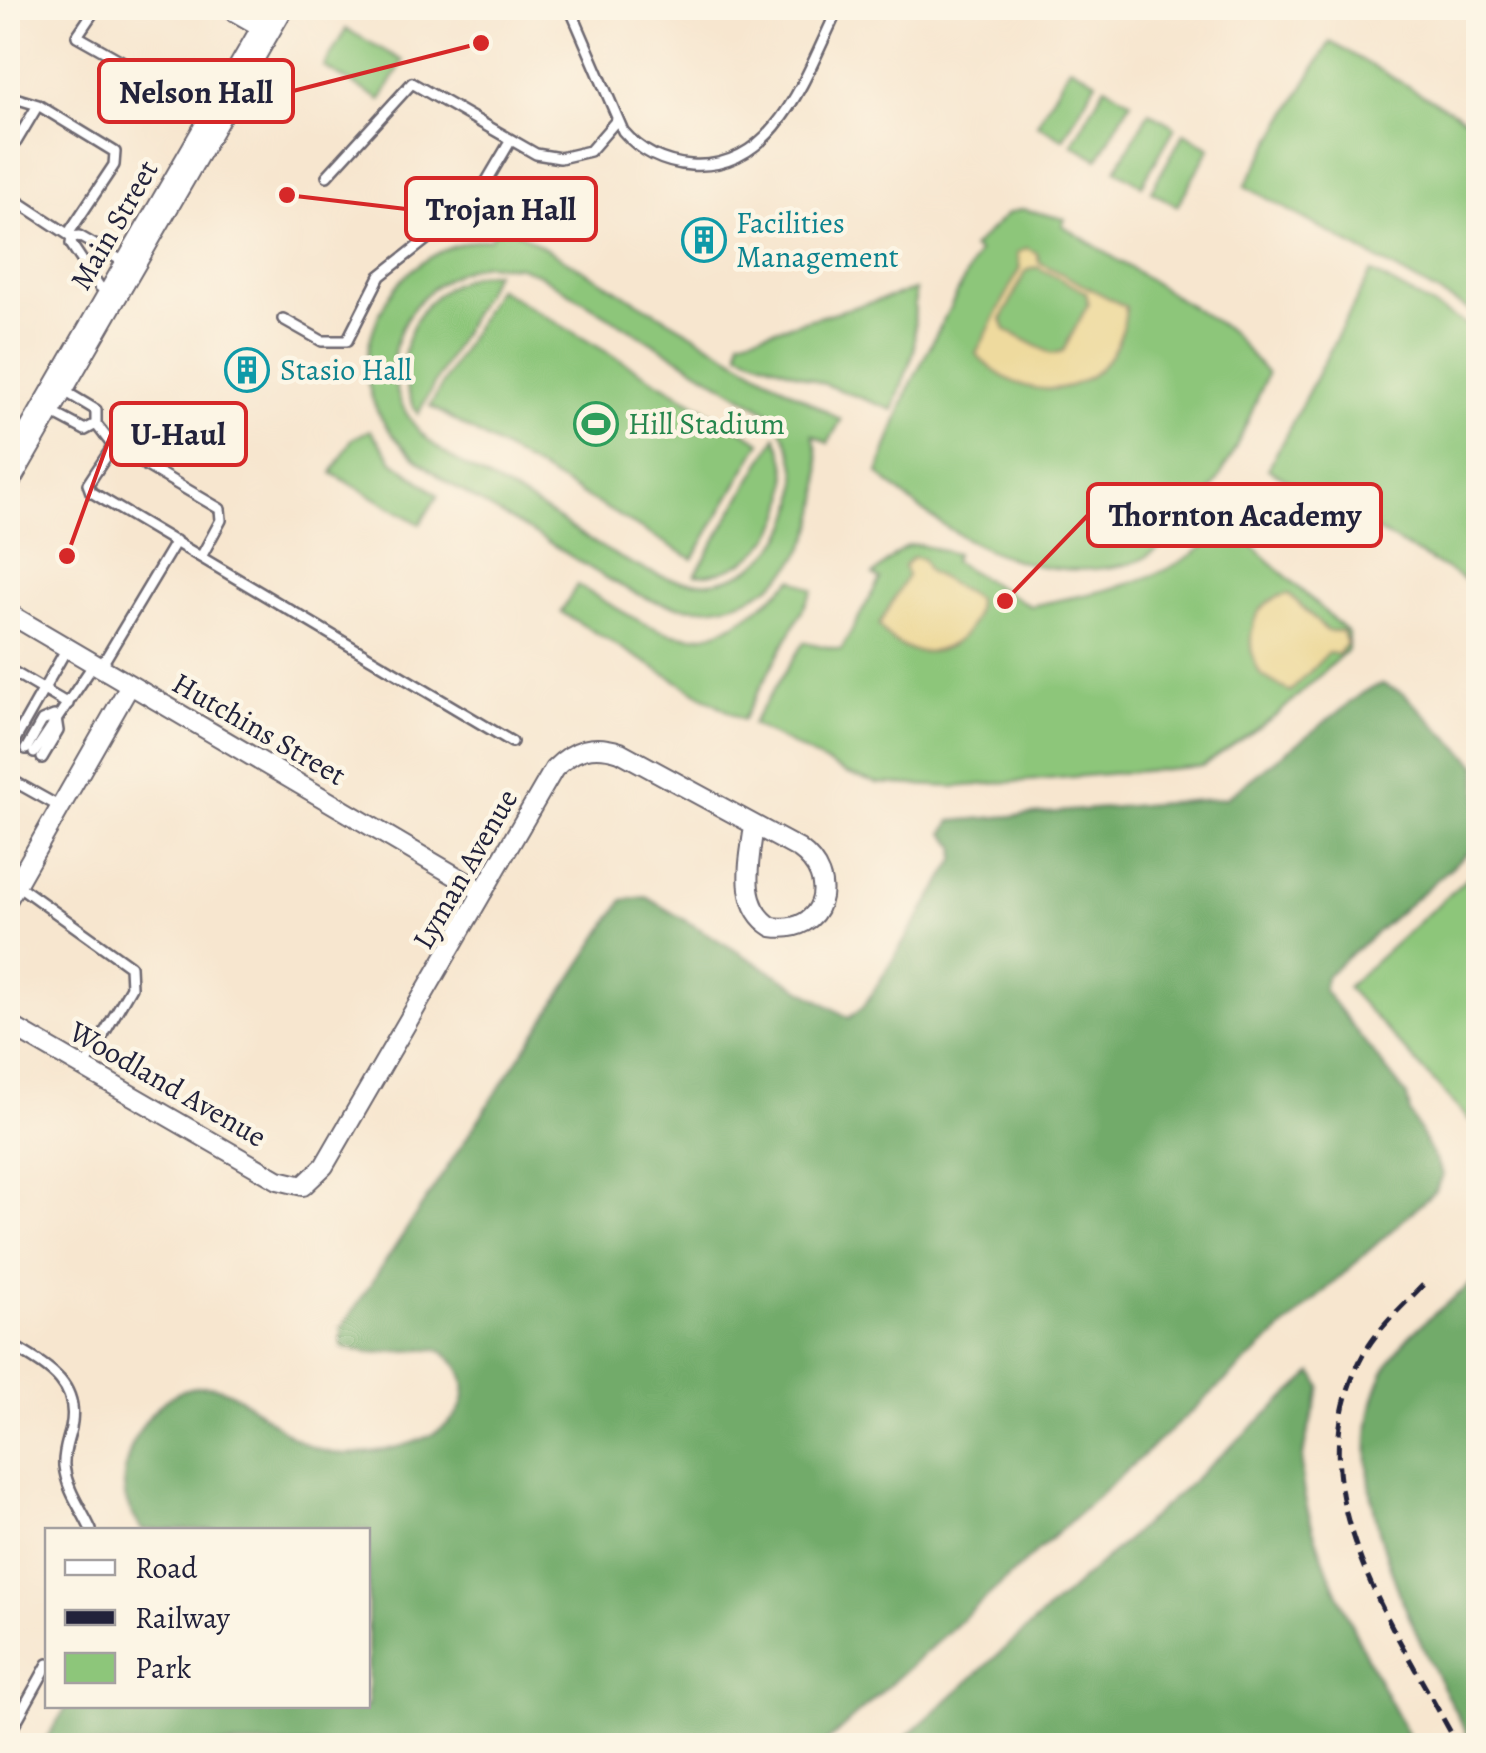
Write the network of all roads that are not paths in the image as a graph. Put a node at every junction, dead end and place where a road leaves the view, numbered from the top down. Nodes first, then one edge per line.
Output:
1 (96, 8) edge
2 (228, 8) edge
3 (570, 8) edge
4 (838, 12) dead end
5 (272, 18) edge
6 (8, 96) edge
7 (38, 104) junction
8 (216, 114) junction
9 (616, 121) junction
10 (511, 140) junction
11 (16, 142) dead end
12 (327, 176) dead end
13 (8, 196) edge
14 (70, 236) junction
15 (129, 264) junction
16 (111, 295) junction
17 (283, 319) dead end
18 (52, 398) junction
19 (96, 424) junction
20 (112, 446) junction
21 (8, 476) edge
22 (176, 542) junction
23 (201, 556) junction
24 (8, 612) edge
25 (67, 648) junction
26 (97, 666) junction
27 (8, 670) edge
28 (130, 685) junction
29 (44, 690) junction
30 (68, 704) junction
31 (56, 715) junction
32 (512, 742) dead end
33 (8, 752) edge
34 (15, 782) edge
35 (60, 807) junction
36 (754, 825) junction
37 (12, 891) edge
38 (483, 892) junction
39 (8, 1024) edge
40 (84, 1068) junction
41 (303, 1186) joint
42 (8, 1342) edge
43 (89, 1528) edge
44 (45, 1669) edge
45 (8, 1736) edge

1 - 8 lane
2 - 5 street
3 - 9 lane
4 - 9 lane
5 - 8 main road, Main Street
6 - 7 lane
7 - 11 lane
7 - 14 lane
8 - 15 main road, Main Street
9 - 10 lane
10 - 12 lane
10 - 17 lane
13 - 14 lane
14 - 15 lane
14 - 16 lane
15 - 16 main road, Main Street
16 - 18 main road, Main Street
18 - 19 lane
18 - 19 lane
18 - 21 main road, Main Street
19 - 20 lane
20 - 22 lane
20 - 23 lane
22 - 23 lane
22 - 26 lane
23 - 32 lane
24 - 25 street, Hutchins Street
25 - 26 street, Hutchins Street
25 - 29 lane
26 - 28 street, Hutchins Street
26 - 30 lane
27 - 29 lane
28 - 35 street
28 - 38 street, Hutchins Street
29 - 30 lane
29 - 33 lane
30 - 31 lane
31 - 31 lane
34 - 34 lane
34 - 35 lane
35 - 37 street
36 - 36 street, Lyman Avenue
36 - 38 street, Lyman Avenue
37 - 40 lane
38 - 41 street, Lyman Avenue
39 - 40 street, Woodland Avenue
40 - 41 street, Woodland Avenue
42 - 43 lane
44 - 45 lane

